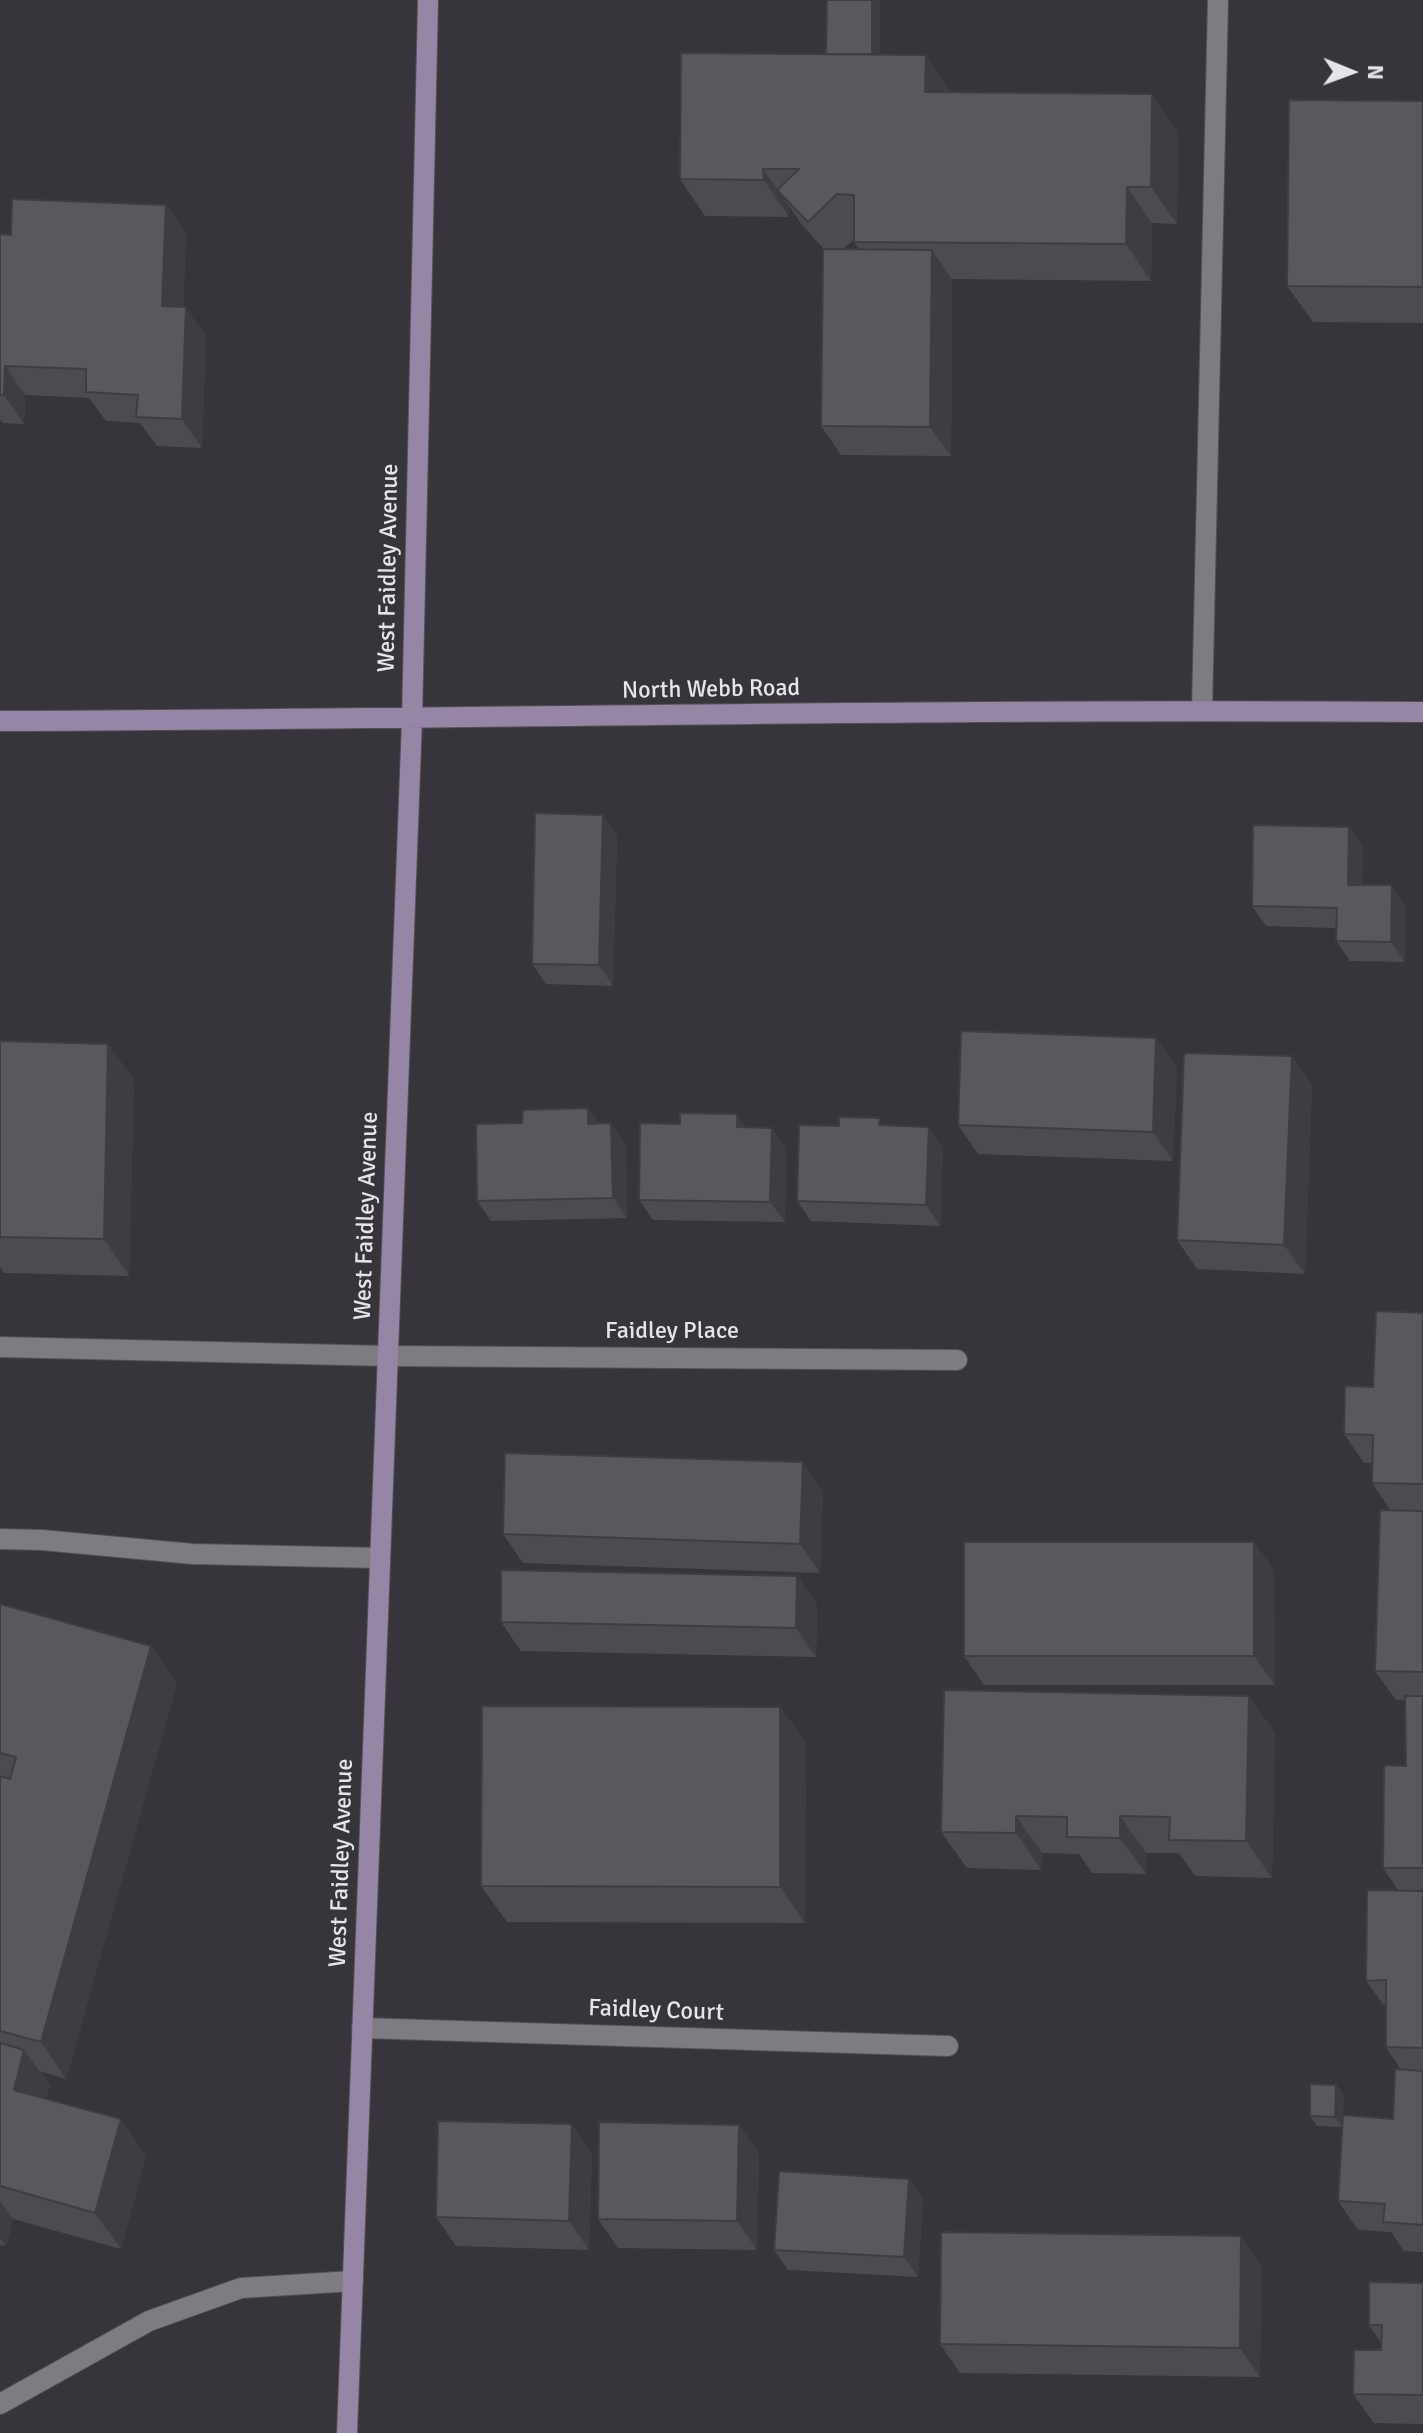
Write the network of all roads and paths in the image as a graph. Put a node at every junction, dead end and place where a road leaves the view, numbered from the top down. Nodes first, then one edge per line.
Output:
1 (428, 0) edge
2 (1218, 0) edge
3 (1202, 710) junction
4 (1423, 712) edge
5 (412, 720) junction
6 (0, 721) edge
7 (0, 1347) edge
8 (388, 1356) junction
9 (957, 1360) dead end
10 (0, 1539) edge
11 (380, 1558) junction
12 (362, 2028) junction
13 (948, 2046) dead end
14 (353, 2281) junction
15 (0, 2404) edge
16 (347, 2433) edge

1 - 5 street, West Faidley Avenue
2 - 3 street
3 - 4 street, North Webb Road
3 - 5 street, North Webb Road
5 - 6 street, North Webb Road
5 - 8 street, West Faidley Avenue
7 - 8 street, Faidley Place
8 - 9 street, Faidley Place
8 - 11 street, West Faidley Avenue
10 - 11 street
11 - 12 street, West Faidley Avenue
12 - 13 street, Faidley Court
12 - 14 street, West Faidley Avenue
14 - 15 street
14 - 16 street, West Faidley Avenue

